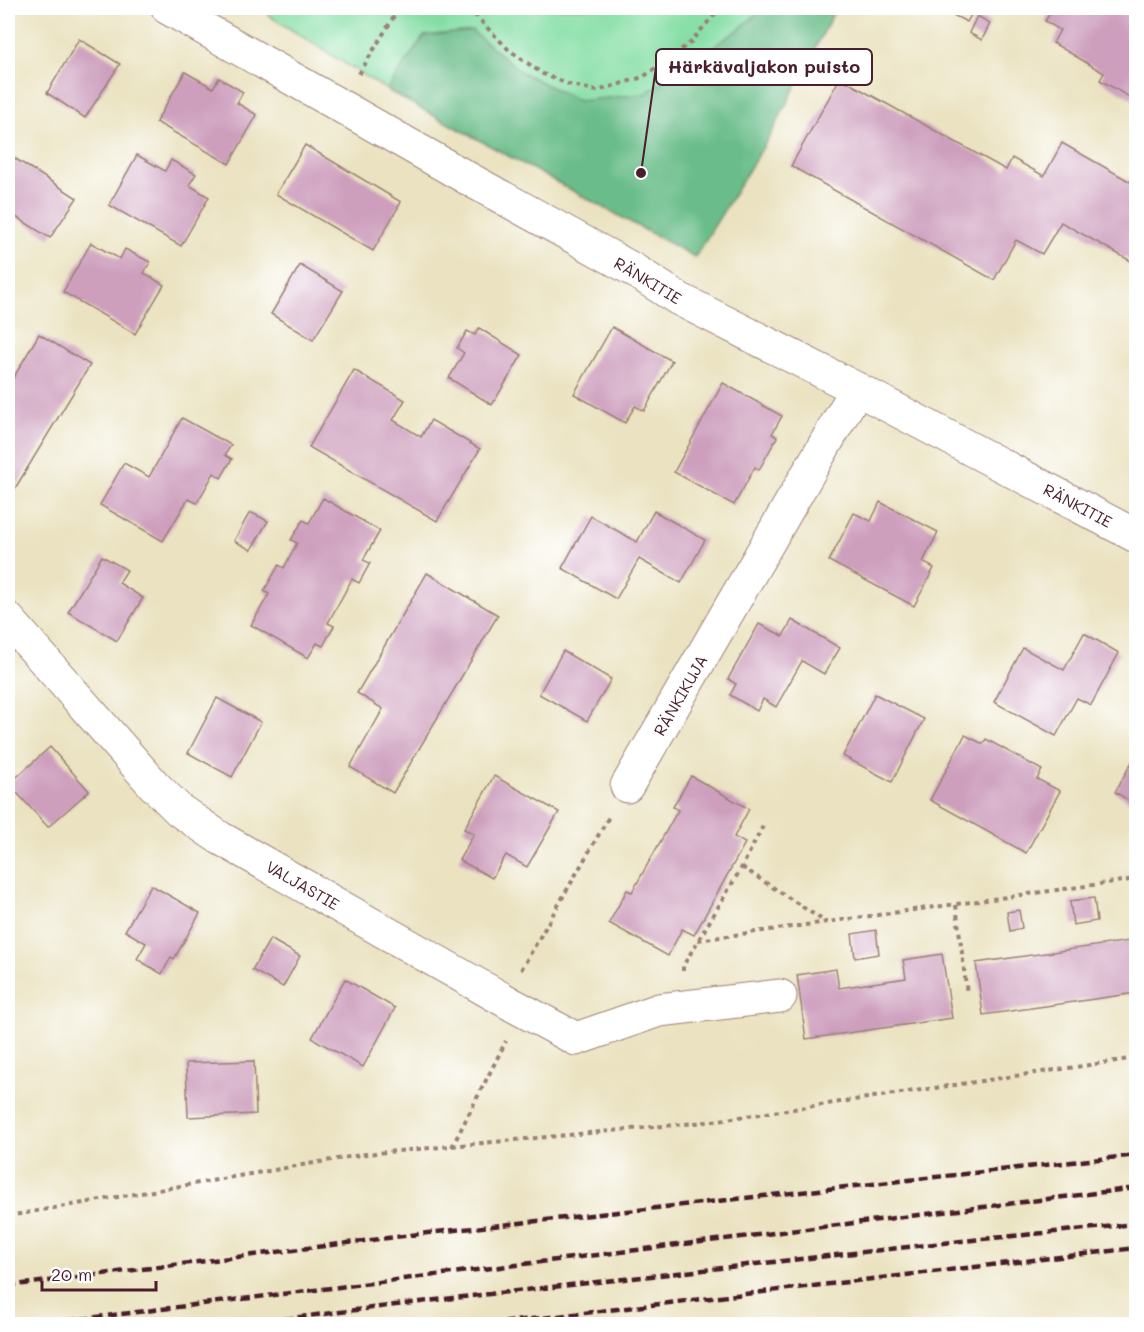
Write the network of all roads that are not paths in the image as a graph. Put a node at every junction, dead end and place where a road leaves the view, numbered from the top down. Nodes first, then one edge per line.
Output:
1 (168, 8) edge
2 (857, 389) junction
3 (1137, 536) edge
4 (8, 620) edge
5 (627, 786) road end
6 (780, 996) dead end

1 - 2 street, RÄNKITIE
2 - 3 street, RÄNKITIE
2 - 5 street, RÄNKIKUJA
4 - 6 street, VALJASTIE

